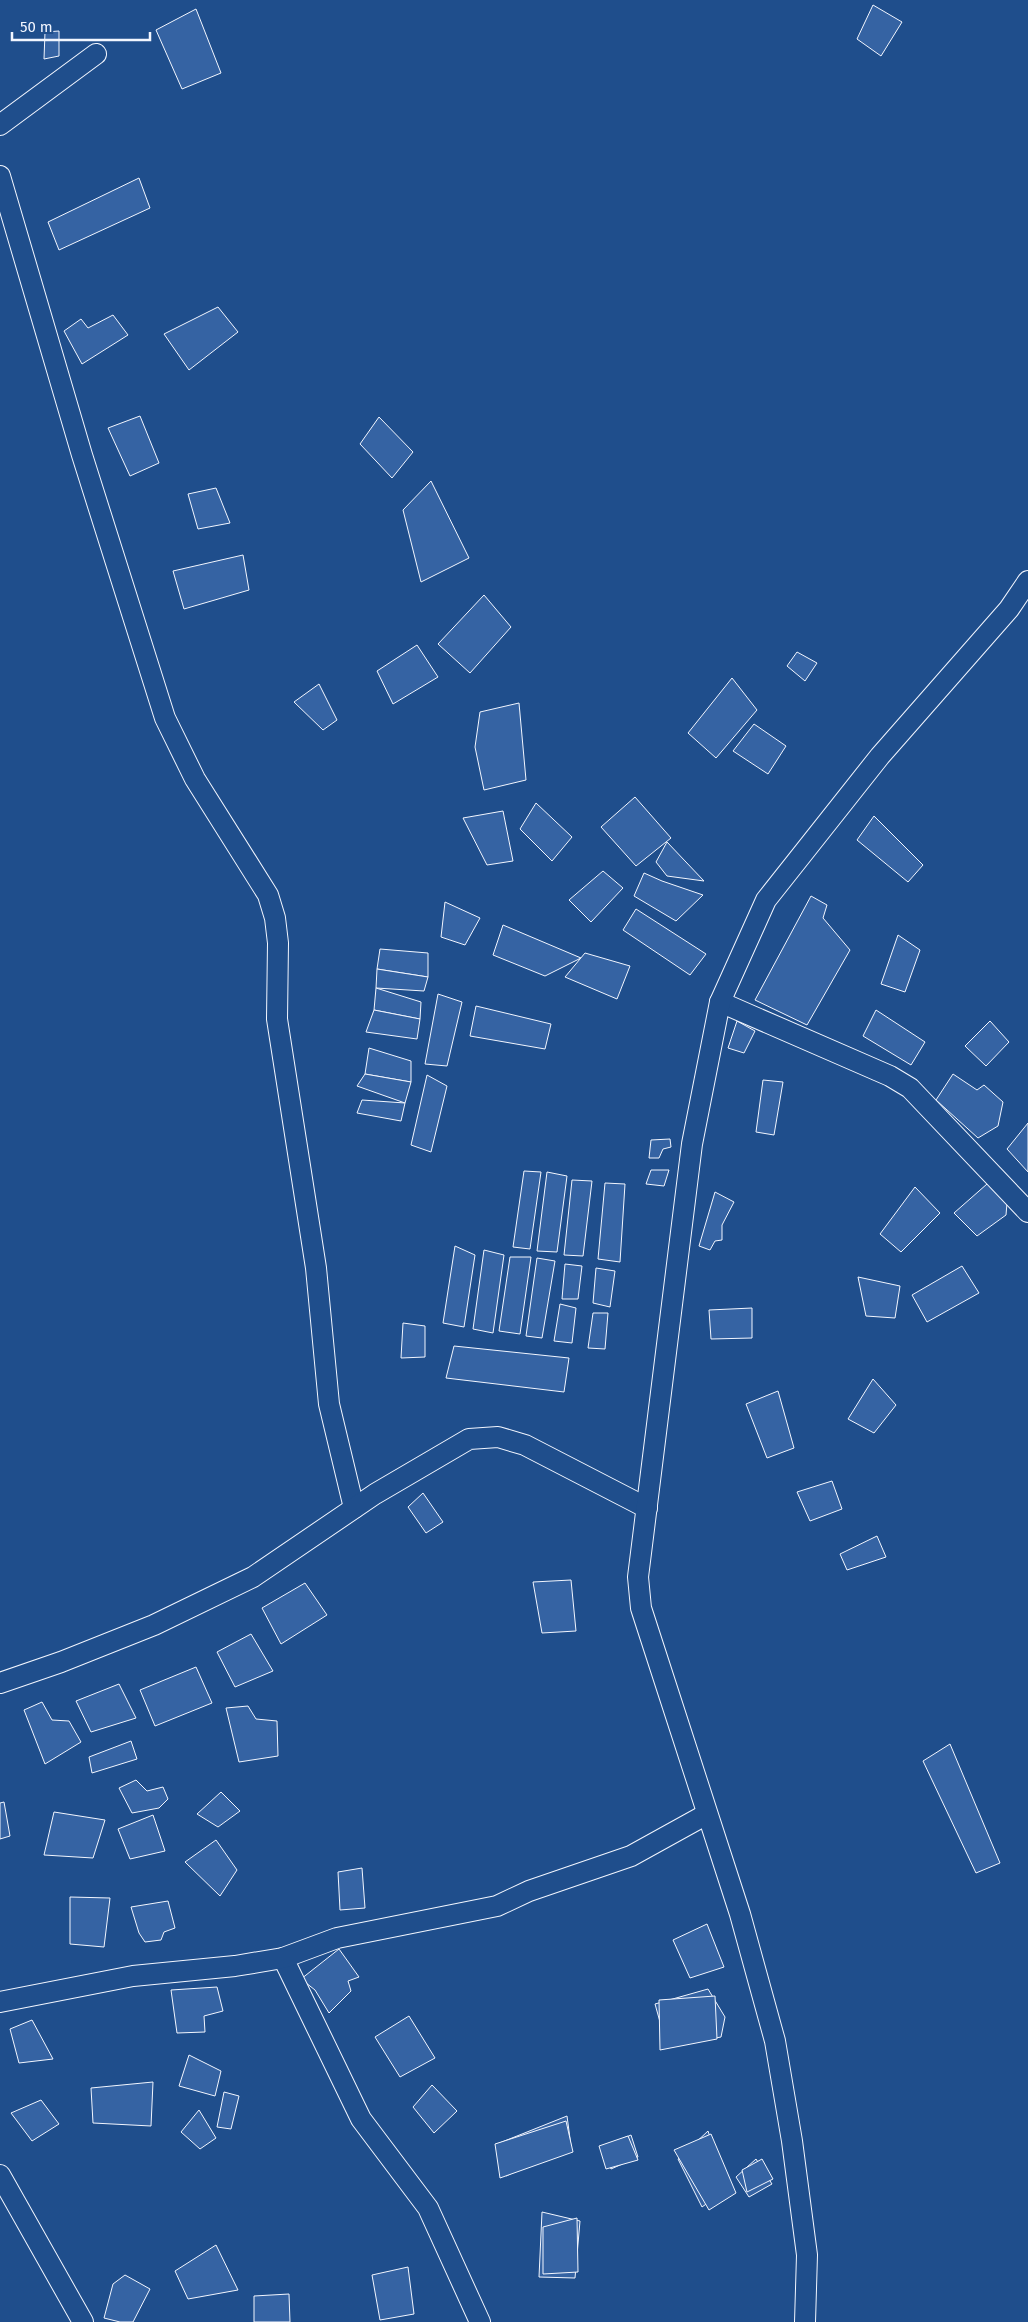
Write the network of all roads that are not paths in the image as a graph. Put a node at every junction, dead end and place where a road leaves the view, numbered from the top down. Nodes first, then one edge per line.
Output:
1 (96, 54) dead end
2 (0, 125) edge
3 (0, 176) edge
4 (1028, 581) edge
5 (720, 1002) junction
6 (1028, 1212) edge
7 (354, 1508) junction
8 (647, 1508) junction
9 (0, 1683) edge
10 (707, 1814) junction
11 (283, 1958) junction
12 (0, 2002) edge
13 (0, 2176) edge
14 (83, 2322) edge
15 (480, 2322) edge
16 (805, 2322) edge

1 - 2 street
3 - 7 street
4 - 5 street
5 - 6 street
5 - 8 street
7 - 8 street
7 - 9 street
8 - 10 street
10 - 11 street
10 - 16 street
11 - 12 street
11 - 15 street
13 - 14 street

